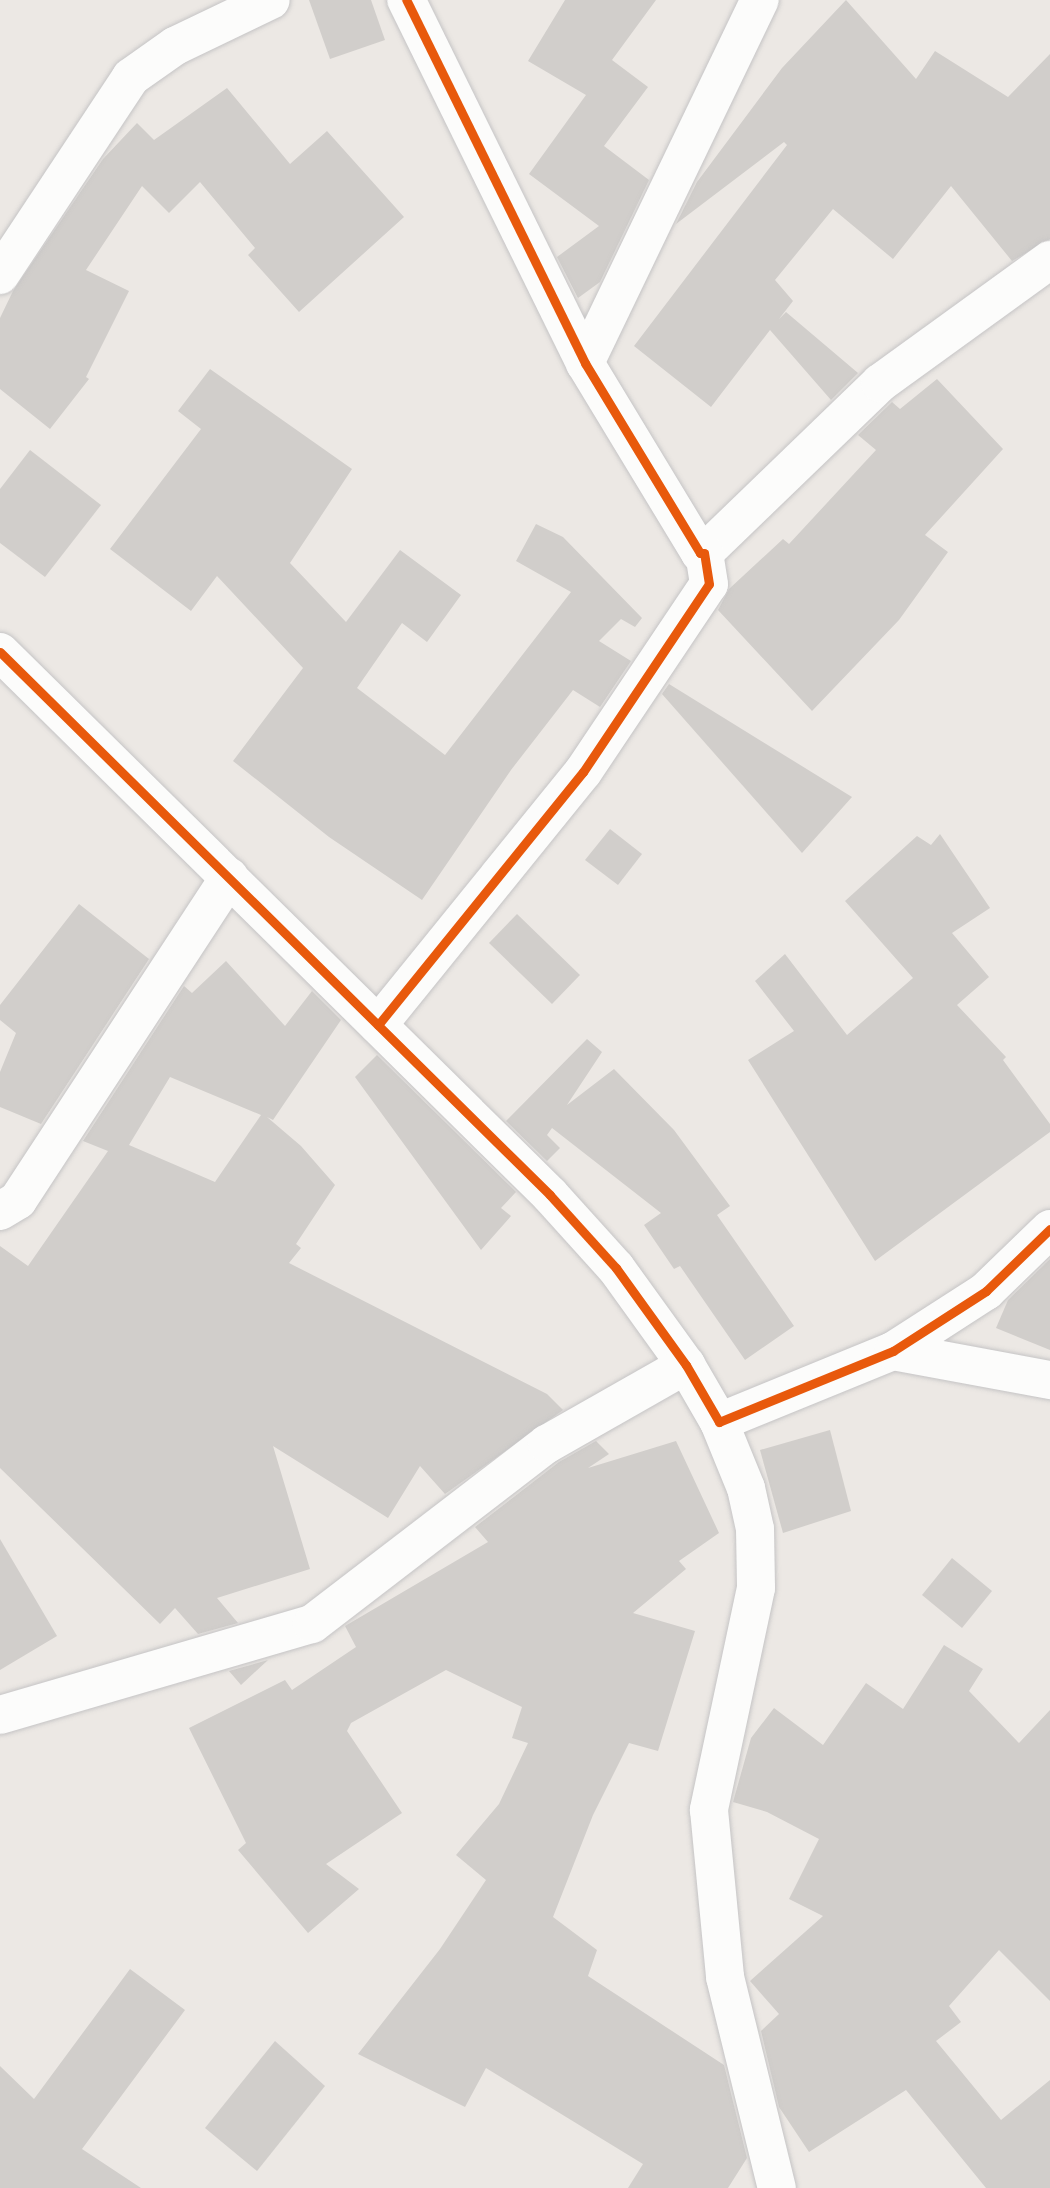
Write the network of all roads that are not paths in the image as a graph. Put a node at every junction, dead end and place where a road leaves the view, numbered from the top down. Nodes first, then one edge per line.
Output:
1 (271, 0) edge
2 (406, 0) edge
3 (760, 0) edge
4 (1050, 260) edge
5 (0, 275) edge
6 (585, 363) junction
7 (704, 553) junction
8 (0, 652) edge
9 (229, 877) junction
10 (378, 1025) junction
11 (0, 1211) edge
12 (1050, 1229) edge
13 (893, 1351) junction
14 (687, 1365) junction
15 (1050, 1380) edge
16 (719, 1422) junction
17 (0, 1715) edge
18 (777, 2188) edge

1 - 5 street
2 - 6 street
3 - 6 street
4 - 7 street
6 - 7 street
7 - 10 street
8 - 9 street
9 - 10 street
9 - 11 street
10 - 14 street
12 - 13 street
13 - 15 street
13 - 16 street
14 - 16 street
14 - 17 street
16 - 18 street

